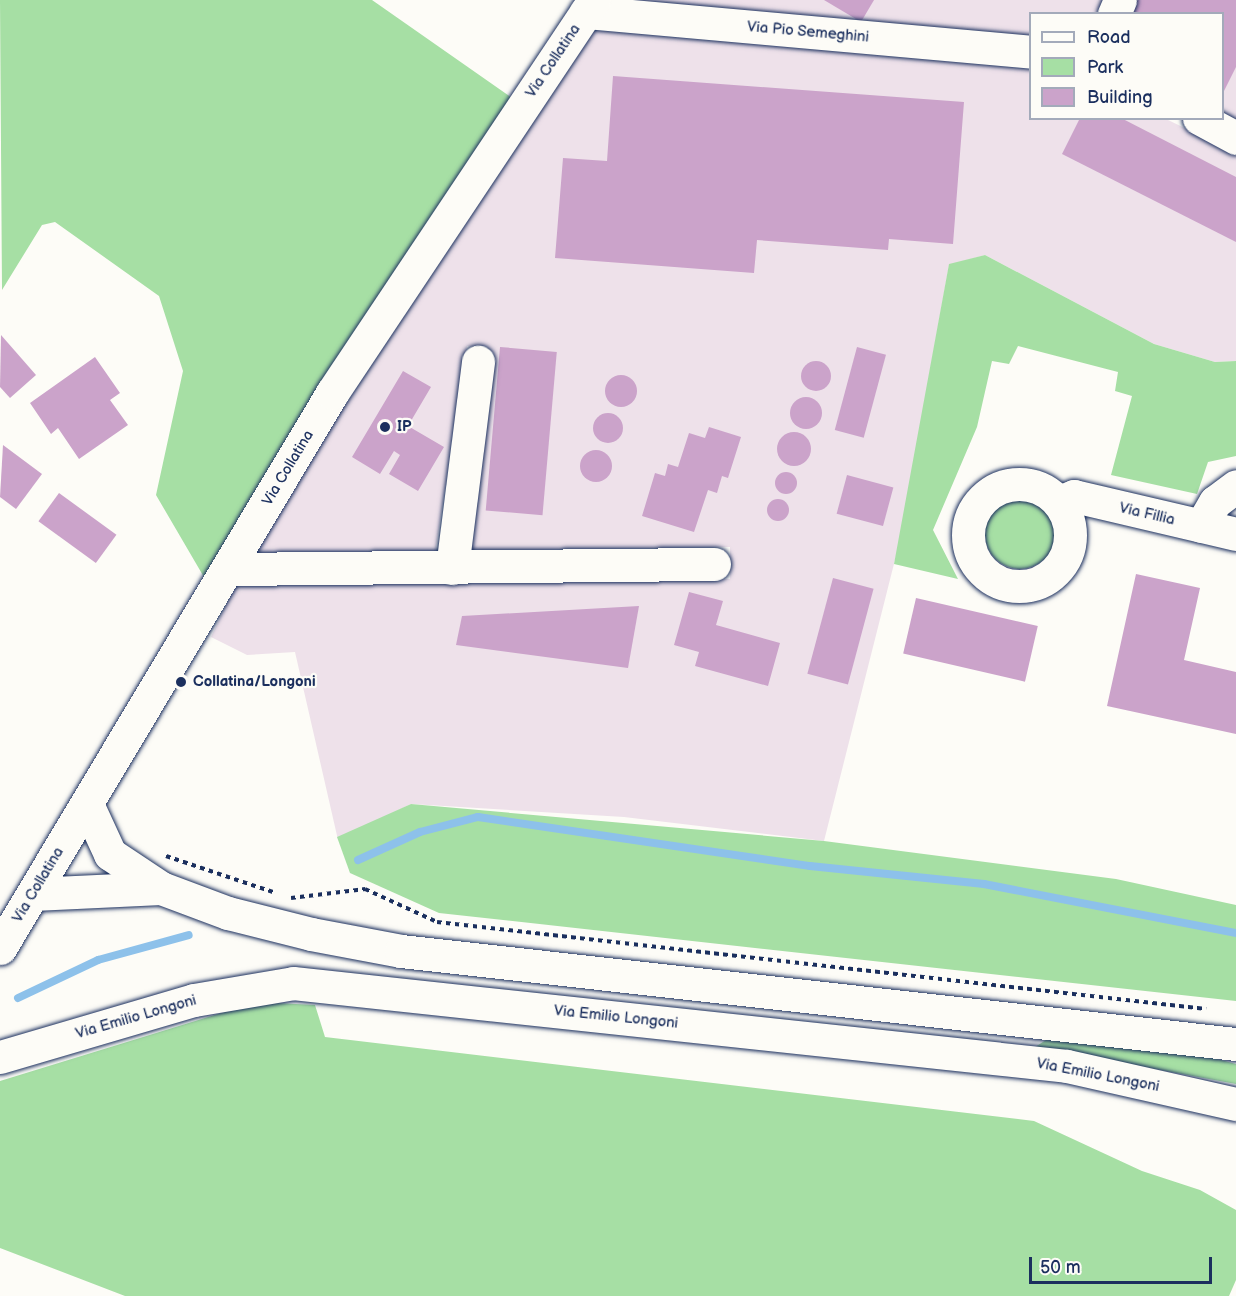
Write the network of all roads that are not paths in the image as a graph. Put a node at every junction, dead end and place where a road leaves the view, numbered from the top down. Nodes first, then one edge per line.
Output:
1 (590, 6) edge
2 (1029, 52) edge
3 (1205, 120) edge
4 (1234, 130) edge
5 (478, 362) dead end
6 (1236, 486) edge
7 (1059, 502) dead end
8 (1201, 526) junction
9 (1236, 534) edge
10 (714, 564) dead end
11 (452, 568) junction
12 (229, 569) junction
13 (87, 804) junction
14 (161, 888) junction
15 (33, 894) junction
16 (0, 948) edge
17 (1236, 1044) edge
18 (0, 1057) edge
19 (1236, 1104) edge

1 - 2 street, Via Pio Semeghini
1 - 12 street, Via Collatina
3 - 4 street
5 - 11 street
6 - 8 street
7 - 8 street, Via Fillia
8 - 9 street, Via Fillia
10 - 11 street
11 - 12 street
12 - 13 street, Via Collatina
13 - 14 street
13 - 15 street, Via Collatina
14 - 15 street
14 - 17 street
15 - 16 street, Via Collatina
18 - 19 street, Via Emilio Longoni

